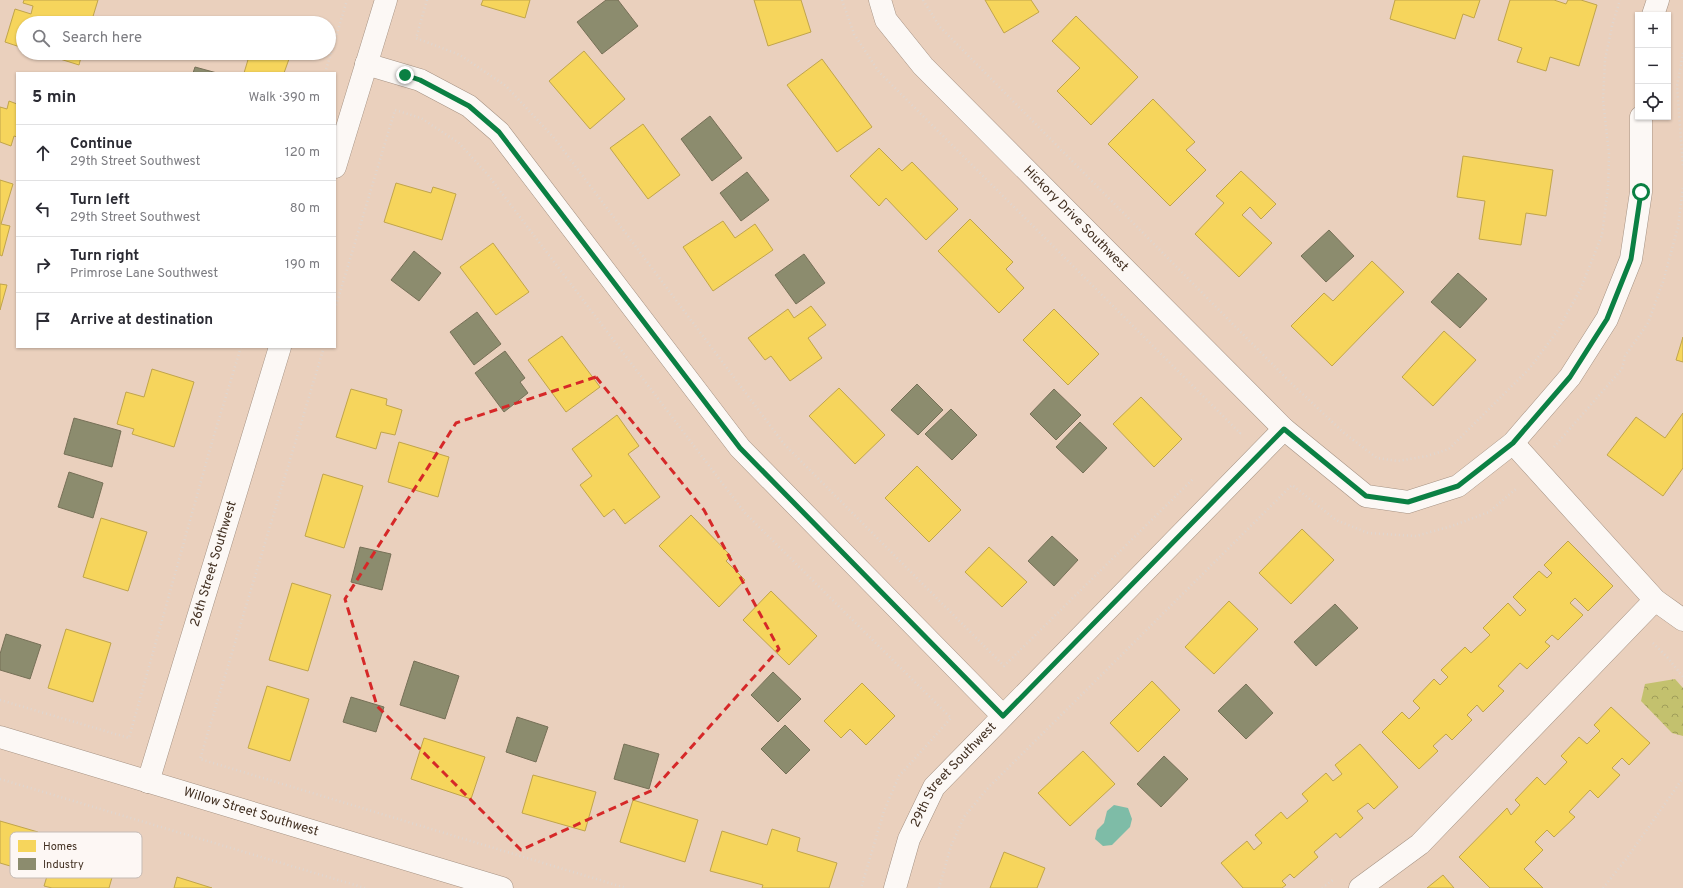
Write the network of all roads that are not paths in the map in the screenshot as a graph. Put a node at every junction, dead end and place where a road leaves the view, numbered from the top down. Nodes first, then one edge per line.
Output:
1 (386, 0) edge
2 (880, 0) edge
3 (1658, 0) edge
4 (1654, 12) edge
5 (366, 64) junction
6 (1642, 120) edge
7 (336, 164) edge
8 (280, 348) edge
9 (1284, 429) junction
10 (1513, 443) junction
11 (1656, 600) junction
12 (1683, 620) edge
13 (1003, 716) junction
14 (0, 737) edge
15 (148, 782) junction
16 (502, 888) edge
17 (895, 888) edge
18 (1360, 888) edge

1 - 5 street
2 - 9 street, Hickory Drive Southwest
3 - 4 street
5 - 7 street
5 - 13 street
6 - 10 street
8 - 15 street, 26th Street Southwest
9 - 10 street
9 - 13 street, 29th Street Southwest
10 - 11 street
11 - 12 street
11 - 18 street
13 - 17 street, 29th Street Southwest
14 - 15 street, Willow Street Southwest
15 - 16 street, Willow Street Southwest

